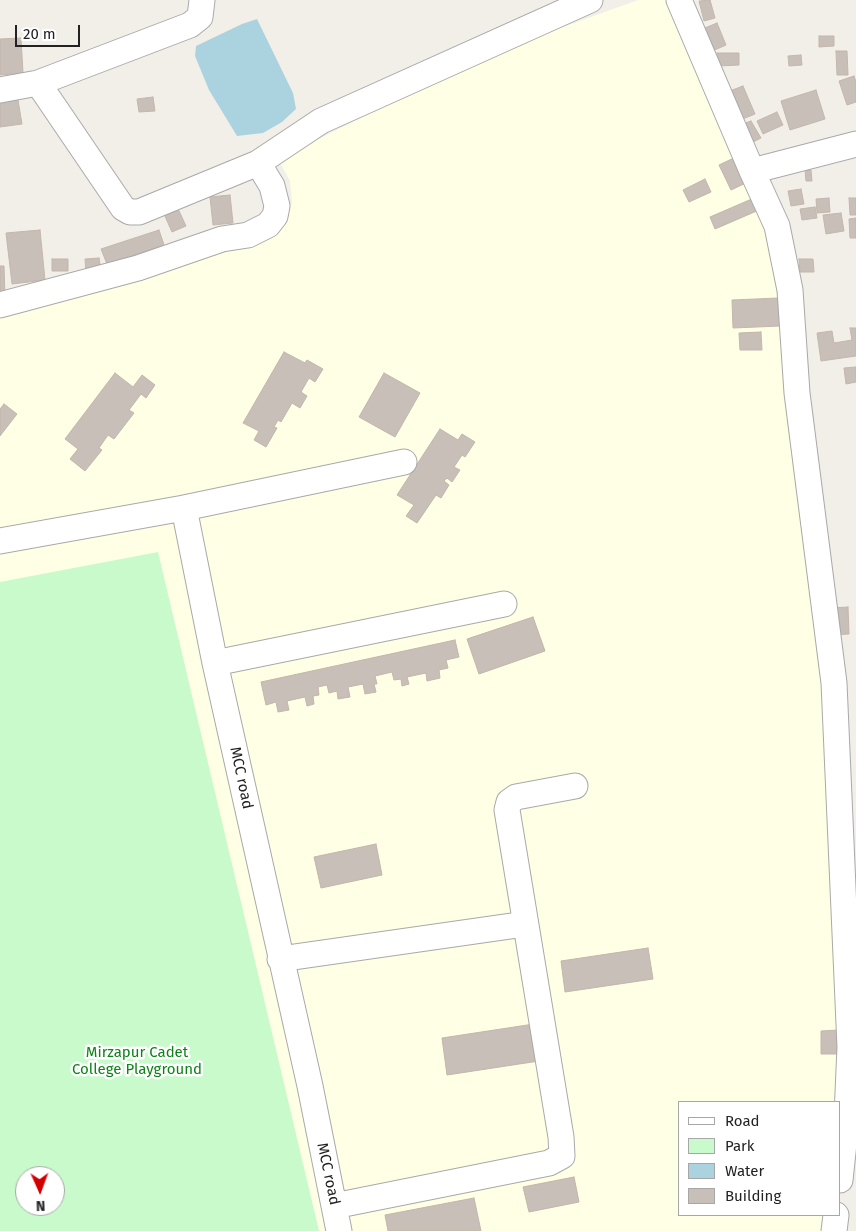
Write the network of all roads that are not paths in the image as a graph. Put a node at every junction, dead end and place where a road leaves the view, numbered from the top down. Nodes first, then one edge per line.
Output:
1 (202, 0) edge
2 (590, 0) edge
3 (679, 0) edge
4 (38, 82) junction
5 (0, 90) edge
6 (856, 144) edge
7 (258, 163) junction
8 (752, 171) junction
9 (0, 305) edge
10 (404, 462) dead end
11 (184, 508) junction
12 (0, 541) edge
13 (504, 604) dead end
14 (215, 662) junction
15 (845, 681) edge
16 (576, 786) dead end
17 (525, 924) junction
18 (280, 960) junction
19 (841, 1171) edge
20 (334, 1206) junction
21 (836, 1216) edge
22 (339, 1231) edge
23 (834, 1231) edge

1 - 4 street
2 - 7 street
3 - 8 street
4 - 5 street
4 - 7 street
6 - 8 street
7 - 9 street
8 - 15 street
10 - 11 street
11 - 12 street
11 - 14 street, MCC road
13 - 14 street
14 - 18 street, MCC road
15 - 19 street
16 - 17 street
17 - 18 street
17 - 20 street
18 - 20 street, MCC road
20 - 22 street, MCC road
21 - 23 street

